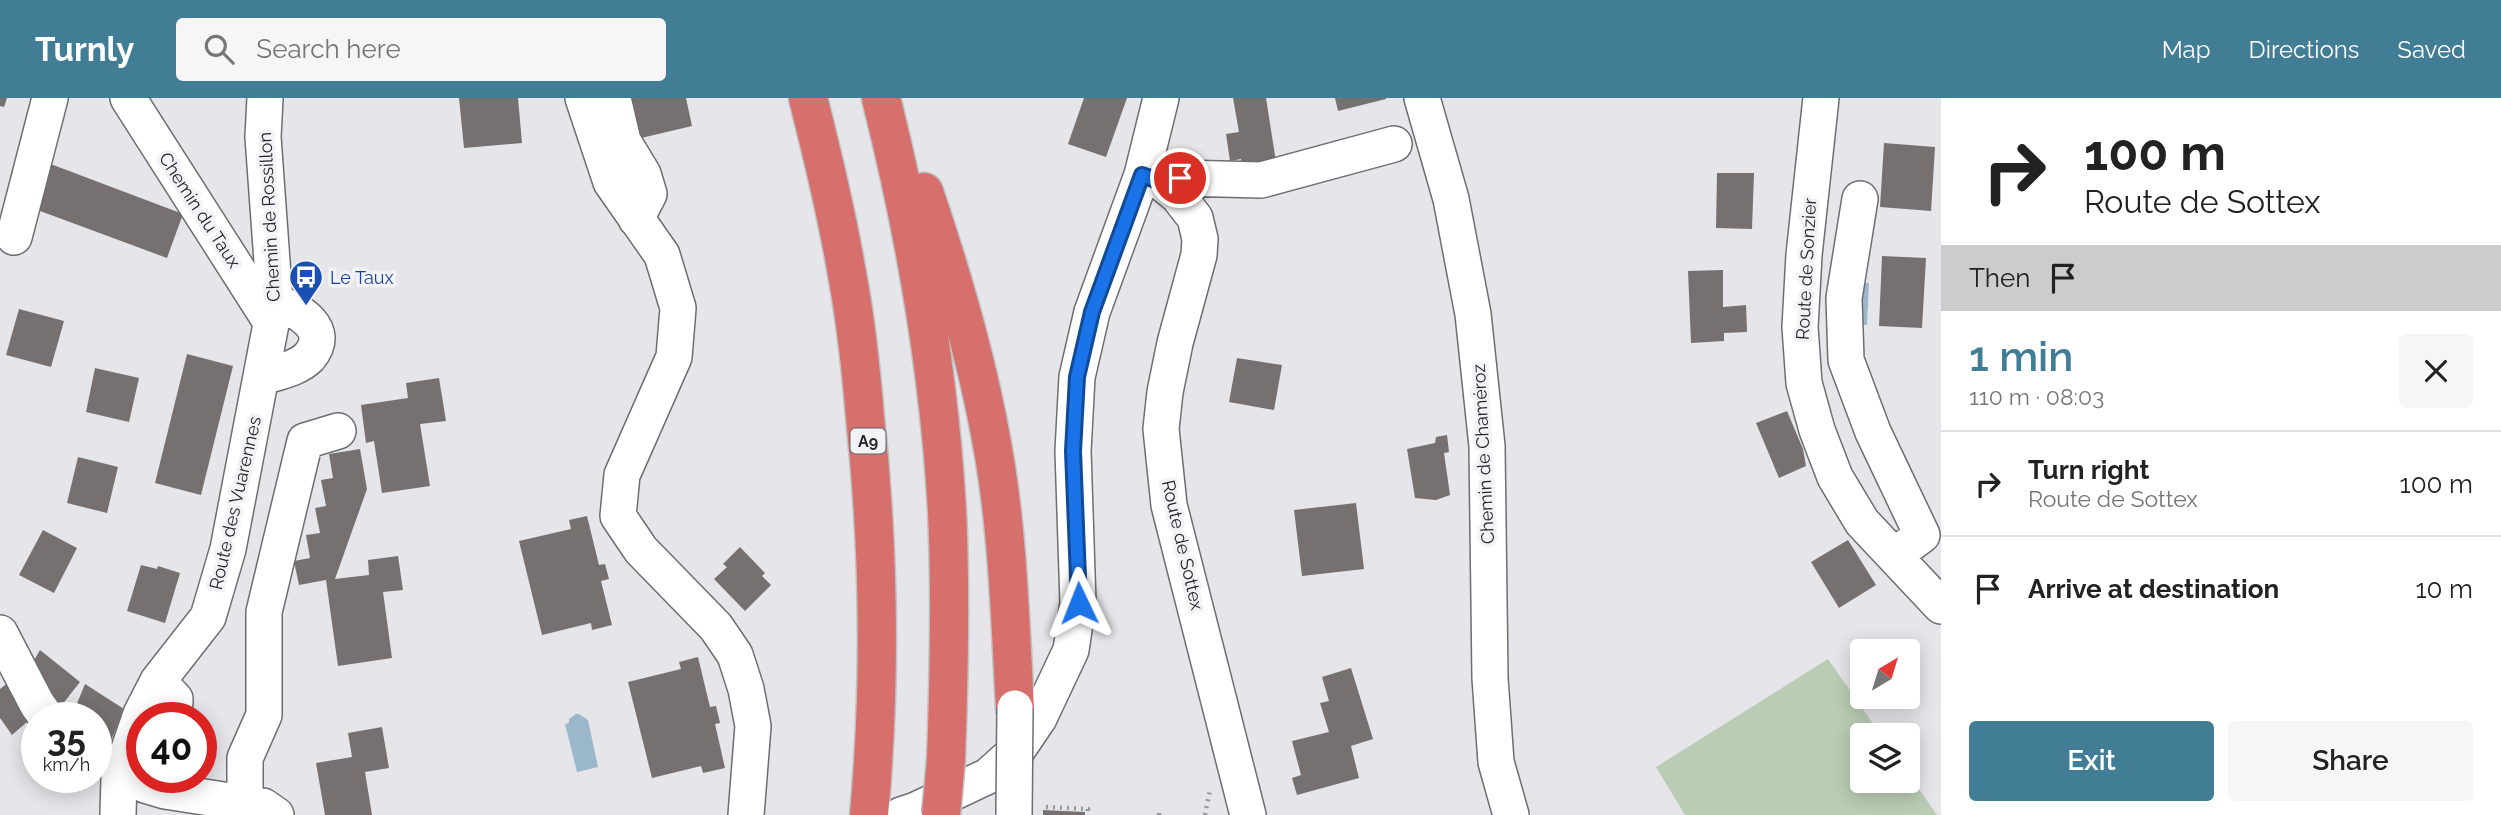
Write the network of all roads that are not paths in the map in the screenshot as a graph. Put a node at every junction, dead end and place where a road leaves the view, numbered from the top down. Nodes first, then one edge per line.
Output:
1 (50, 98) edge
2 (128, 98) edge
3 (265, 98) edge
4 (583, 98) edge
5 (613, 98) edge
6 (808, 98) edge
7 (881, 98) edge
8 (888, 98) edge
9 (1161, 98) edge
10 (1422, 98) edge
11 (1821, 98) edge
12 (1394, 144) dead end
13 (1151, 178) junction
14 (1860, 199) dead end
15 (636, 219) junction
16 (14, 237) dead end
17 (273, 313) junction
18 (262, 377) junction
19 (338, 431) dead end
20 (1894, 556) junction
21 (1941, 606) edge
22 (0, 633) edge
23 (158, 681) junction
24 (36, 702) edge
25 (174, 702) edge
26 (1014, 708) joint
27 (120, 774) edge
28 (870, 802) edge
29 (260, 808) edge
30 (118, 815) edge
31 (746, 815) edge
32 (901, 815) edge
33 (941, 815) edge
34 (1014, 815) edge
35 (1248, 815) edge
36 (1511, 815) edge

1 - 16 street
2 - 17 street, Chemin du Taux
3 - 17 street, Chemin de Rossillon
4 - 15 street
5 - 15 street
6 - 28 highway, A9
7 - 33 highway, bridge
8 - 26 highway
9 - 13 street
10 - 36 street, Chemin de Chaméroz
11 - 20 street, Route de Sonzier
12 - 13 street
13 - 32 street
13 - 35 street, Route de Sottex
14 - 20 street
15 - 31 street
17 - 18 street, Chemin de Rossillon
17 - 18 street
18 - 23 street, Route des Vuarennes
19 - 29 street
20 - 21 street, Route de Sonzier
22 - 24 street
23 - 25 street
23 - 27 street, Route des Vuarennes
26 - 34 street, bridge
27 - 29 street
27 - 30 street, Route des Vuarennes

